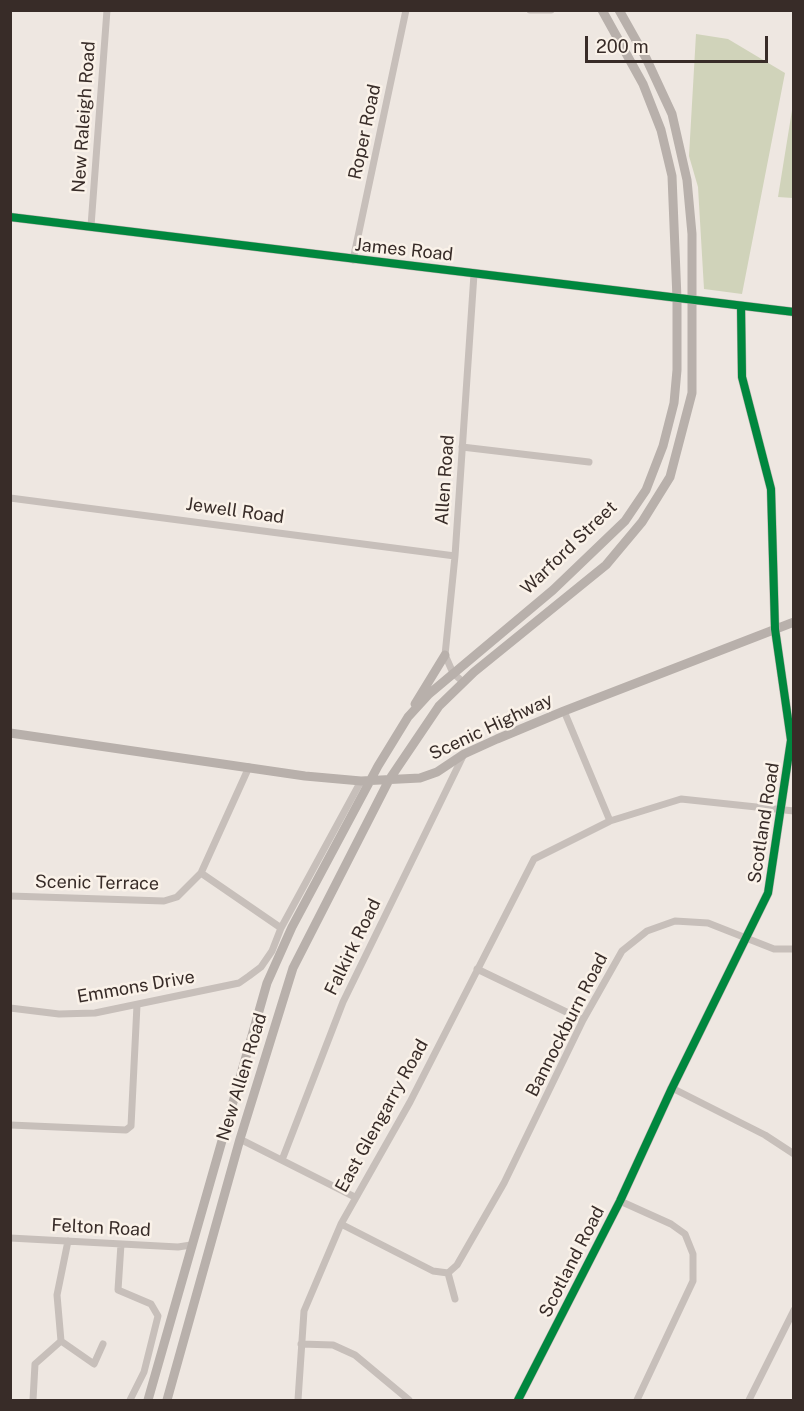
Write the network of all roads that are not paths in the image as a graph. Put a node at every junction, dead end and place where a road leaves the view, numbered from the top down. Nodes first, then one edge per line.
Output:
1 (107, 10) edge
2 (406, 10) edge
3 (530, 10) edge
4 (551, 10) edge
5 (602, 10) edge
6 (619, 10) edge
7 (10, 217) edge
8 (91, 226) junction
9 (353, 260) junction
10 (474, 273) junction
11 (677, 299) junction
12 (692, 302) junction
13 (741, 306) junction
14 (794, 312) edge
15 (462, 447) junction
16 (589, 462) dead end
17 (10, 498) edge
18 (455, 556) junction
19 (794, 622) edge
20 (775, 630) junction
21 (445, 655) junction
22 (453, 673) junction
23 (463, 682) junction
24 (564, 711) junction
25 (408, 717) junction
26 (10, 733) edge
27 (464, 754) junction
28 (249, 767) junction
29 (389, 780) junction
30 (366, 781) junction
31 (782, 810) junction
32 (794, 812) edge
33 (610, 821) junction
34 (201, 873) junction
35 (10, 896) edge
36 (281, 928) junction
37 (746, 937) junction
38 (794, 949) edge
39 (477, 969) junction
40 (137, 1005) junction
41 (10, 1008) edge
42 (583, 1020) junction
43 (672, 1088) junction
44 (10, 1125) edge
45 (240, 1139) junction
46 (794, 1154) edge
47 (282, 1160) junction
48 (356, 1197) junction
49 (620, 1201) junction
50 (341, 1224) junction
51 (10, 1238) edge
52 (68, 1241) junction
53 (121, 1244) junction
54 (190, 1245) junction
55 (448, 1273) junction
56 (455, 1299) dead end
57 (794, 1310) edge
58 (61, 1341) junction
59 (103, 1344) dead end
60 (301, 1344) junction
61 (152, 1390) junction
62 (167, 1400) edge
63 (33, 1401) edge
64 (130, 1401) edge
65 (148, 1401) edge
66 (298, 1401) edge
67 (410, 1401) edge
68 (518, 1401) edge
69 (637, 1401) edge
70 (749, 1401) edge

1 - 8 street, New Raleigh Road
2 - 9 street, Roper Road
3 - 4 street
5 - 11 main road, Warford Street
6 - 12 main road, Warford Street
7 - 8 main road, James Road
8 - 9 main road, James Road
9 - 10 main road, James Road
10 - 11 main road, James Road
10 - 15 street, Allen Road
11 - 12 main road, James Road
11 - 22 main road, Warford Street
12 - 13 main road, James Road
12 - 23 main road, Warford Street
13 - 14 main road, James Road
13 - 20 main road, Scotland Road
15 - 16 street
15 - 18 street, Allen Road
17 - 18 street, Jewell Road
18 - 21 street, Allen Road
19 - 20 main road, Scenic Highway
20 - 24 main road, Scenic Highway
20 - 31 main road, Scotland Road
21 - 22 street, Allen Road
21 - 25 main road
22 - 23 street, Allen Road
22 - 25 main road, Warford Street
23 - 29 main road, Warford Street
24 - 27 main road, Scenic Highway
24 - 33 street
25 - 30 main road, Warford Street
26 - 28 main road, Scenic Highway
27 - 29 main road, Scenic Highway
27 - 47 street, Falkirk Road
28 - 30 main road, Scenic Highway
28 - 34 street, Scenic Terrace
29 - 30 main road, Scenic Highway
29 - 45 main road, New Allen Road
30 - 36 street
30 - 54 main road, New Allen Road
31 - 32 street
31 - 33 street
31 - 37 main road, Scotland Road
33 - 39 street, East Glengarry Road
34 - 35 street, Scenic Terrace
34 - 36 street
36 - 40 street, Emmons Drive
37 - 38 street, Bannockburn Road
37 - 42 street, Bannockburn Road
37 - 43 main road, Scotland Road
39 - 42 street
39 - 48 street, East Glengarry Road
40 - 41 street, Emmons Drive
40 - 44 street
42 - 55 street, Bannockburn Road
43 - 46 street
43 - 49 main road, Scotland Road
45 - 47 street
45 - 62 main road, New Allen Road
47 - 48 street
48 - 50 street, East Glengarry Road
49 - 68 main road, Scotland Road
49 - 69 street
50 - 55 street
50 - 60 street, East Glengarry Road
51 - 52 street, Felton Road
52 - 53 street, Felton Road
52 - 58 street
53 - 54 street, Felton Road
53 - 64 street
54 - 61 main road, New Allen Road
55 - 56 street
57 - 70 street
58 - 59 street
58 - 63 street
60 - 66 street, East Glengarry Road
60 - 67 street
61 - 62 main road
61 - 65 main road, New Allen Road

